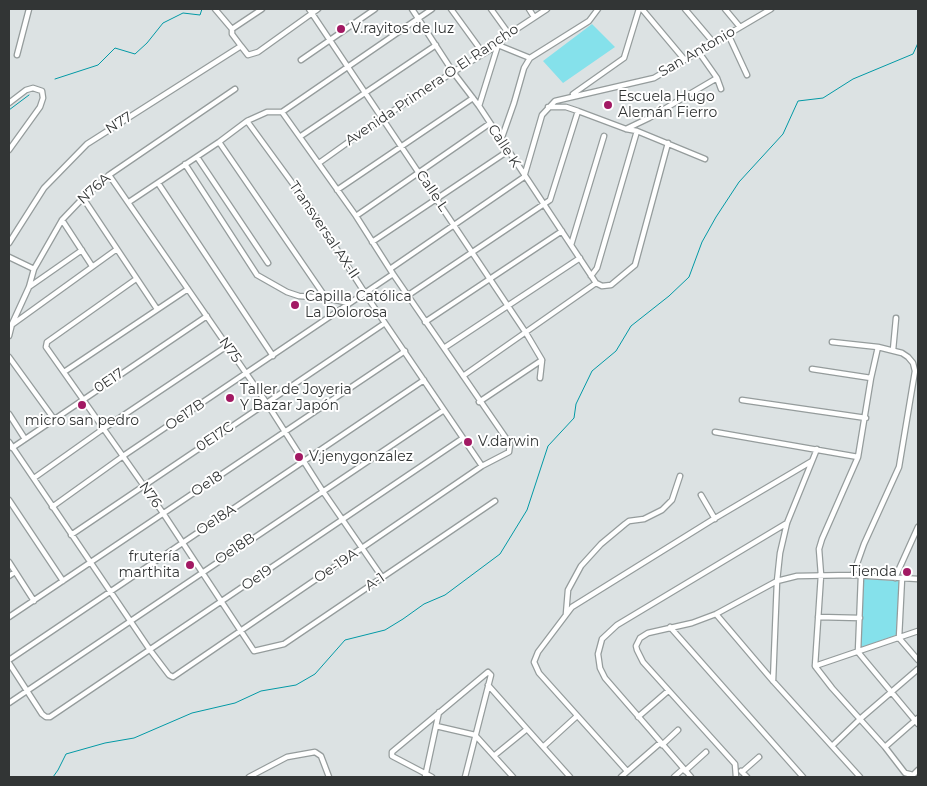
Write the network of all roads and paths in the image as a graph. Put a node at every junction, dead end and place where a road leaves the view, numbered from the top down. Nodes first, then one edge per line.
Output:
1 (29, 9) edge
2 (215, 9) edge
3 (262, 9) edge
4 (318, 9) edge
5 (375, 9) edge
6 (412, 9) edge
7 (432, 9) edge
8 (451, 9) edge
9 (491, 9) edge
10 (529, 9) edge
11 (546, 9) edge
12 (598, 9) edge
13 (640, 9) edge
14 (685, 9) edge
15 (725, 9) edge
16 (767, 10) edge
17 (310, 11) edge
18 (534, 17) junction
19 (418, 18) junction
20 (740, 27) junction
21 (232, 29) junction
22 (509, 34) junction
23 (728, 34) junction
24 (330, 40) junction
25 (713, 42) junction
26 (436, 45) junction
27 (498, 45) junction
28 (241, 46) junction
29 (698, 52) junction
30 (483, 54) junction
31 (17, 55) dead end
32 (530, 58) junction
33 (301, 60) dead end
34 (684, 60) junction
35 (348, 67) junction
36 (454, 72) junction
37 (747, 75) dead end
38 (717, 78) junction
39 (235, 89) dead end
40 (721, 89) dead end
41 (366, 93) junction
42 (570, 96) junction
43 (473, 98) junction
44 (564, 98) junction
45 (9, 102) edge
46 (479, 106) junction
47 (548, 107) junction
48 (566, 108) junction
49 (578, 111) junction
50 (282, 112) junction
51 (382, 118) junction
52 (247, 121) junction
53 (489, 124) junction
54 (626, 129) junction
55 (637, 131) junction
56 (301, 136) junction
57 (604, 136) dead end
58 (500, 140) junction
59 (219, 142) junction
60 (668, 143) junction
61 (401, 146) junction
62 (9, 150) edge
63 (508, 152) junction
64 (197, 157) junction
65 (705, 159) dead end
66 (319, 163) junction
67 (186, 164) junction
68 (419, 172) junction
69 (109, 175) junction
70 (524, 177) junction
71 (158, 183) junction
72 (337, 190) junction
73 (83, 198) junction
74 (437, 199) junction
75 (129, 202) junction
76 (543, 204) junction
77 (356, 216) junction
78 (62, 220) junction
79 (455, 225) junction
80 (562, 231) junction
81 (372, 242) junction
82 (9, 243) edge
83 (571, 245) junction
84 (117, 249) junction
85 (82, 250) junction
86 (472, 252) junction
87 (9, 256) edge
88 (580, 258) junction
89 (268, 263) dead end
90 (92, 266) junction
91 (34, 269) junction
92 (390, 269) junction
93 (393, 274) junction
94 (591, 276) junction
95 (136, 279) junction
96 (491, 279) junction
97 (596, 283) junction
98 (28, 287) junction
99 (188, 289) junction
100 (366, 293) junction
101 (407, 296) junction
102 (326, 298) junction
103 (349, 303) junction
104 (507, 305) junction
105 (157, 309) junction
106 (207, 316) junction
107 (896, 318) dead end
108 (426, 322) junction
109 (385, 323) junction
110 (12, 324) junction
111 (526, 333) junction
112 (9, 336) edge
113 (832, 342) dead end
114 (227, 346) junction
115 (878, 347) junction
116 (444, 348) junction
117 (893, 350) junction
118 (405, 351) junction
119 (273, 356) junction
120 (9, 357) edge
121 (542, 360) junction
122 (812, 369) dead end
123 (64, 372) junction
124 (246, 374) junction
125 (463, 376) junction
126 (540, 378) dead end
127 (871, 378) junction
128 (424, 380) junction
129 (83, 398) junction
130 (742, 400) dead end
131 (266, 402) junction
132 (479, 402) junction
133 (444, 410) junction
134 (9, 414) edge
135 (866, 418) junction
136 (54, 419) junction
137 (103, 429) junction
138 (286, 432) junction
139 (715, 432) dead end
140 (463, 438) junction
141 (25, 439) junction
142 (9, 442) edge
143 (12, 448) junction
144 (817, 449) junction
145 (123, 456) junction
146 (858, 458) junction
147 (305, 461) junction
148 (812, 461) junction
149 (482, 466) junction
150 (680, 476) dead end
151 (34, 478) junction
152 (144, 485) junction
153 (322, 490) junction
154 (701, 495) dead end
155 (9, 500) edge
156 (495, 501) dead end
157 (52, 507) junction
158 (163, 513) junction
159 (343, 519) junction
160 (715, 519) junction
161 (788, 523) junction
162 (918, 527) edge
163 (71, 536) junction
164 (182, 542) junction
165 (362, 549) junction
166 (9, 562) edge
167 (91, 563) junction
168 (15, 572) junction
169 (201, 572) junction
170 (820, 575) junction
171 (853, 575) junction
172 (9, 576) edge
173 (861, 576) junction
174 (382, 577) junction
175 (895, 578) junction
176 (902, 578) junction
177 (918, 579) edge
178 (63, 581) junction
179 (776, 581) junction
180 (110, 591) junction
181 (34, 601) junction
182 (221, 602) junction
183 (716, 614) junction
184 (566, 615) junction
185 (818, 617) junction
186 (9, 618) edge
187 (860, 618) junction
188 (131, 621) junction
189 (670, 627) junction
190 (240, 631) junction
191 (918, 631) edge
192 (899, 638) junction
193 (252, 648) joint
194 (150, 650) junction
195 (858, 652) junction
196 (918, 660) edge
197 (9, 661) edge
198 (815, 666) junction
199 (918, 669) edge
200 (773, 681) junction
201 (488, 685) junction
202 (27, 689) junction
203 (668, 691) junction
204 (892, 693) junction
205 (9, 703) edge
206 (439, 712) junction
207 (577, 716) junction
208 (638, 717) junction
209 (860, 719) junction
210 (917, 721) edge
211 (436, 726) junction
212 (527, 729) junction
213 (678, 730) dead end
214 (475, 735) junction
215 (661, 744) junction
216 (832, 746) junction
217 (543, 747) junction
218 (885, 747) junction
219 (706, 752) dead end
220 (494, 755) junction
221 (759, 757) dead end
222 (735, 764) junction
223 (684, 770) junction
224 (918, 770) edge
225 (627, 771) junction
226 (742, 772) junction
227 (251, 776) edge
228 (425, 776) edge
229 (329, 777) edge
230 (432, 777) edge
231 (464, 777) edge
232 (514, 777) edge
233 (570, 777) edge
234 (621, 777) edge
235 (674, 777) edge
236 (691, 777) edge
237 (736, 777) edge
238 (747, 777) edge
239 (804, 777) edge
240 (860, 777) edge

1 - 31 street
2 - 21 street
3 - 21 street
4 - 17 street
5 - 24 street
6 - 19 street, Calle K
7 - 19 street
8 - 30 street
9 - 22 street
10 - 18 street
11 - 18 street, Avenida Primera O El Rancho
12 - 32 street
13 - 34 street
13 - 42 street
14 - 25 street
15 - 20 street
16 - 20 street, San Antonio
17 - 24 street, Calle L
17 - 28 street
18 - 22 street, Avenida Primera O El Rancho
19 - 26 street, Calle K
19 - 35 street
20 - 23 street, San Antonio
21 - 28 street
22 - 27 street, Avenida Primera O El Rancho
23 - 25 street, San Antonio
23 - 37 street
24 - 33 street
24 - 35 street, Calle L
25 - 29 street, San Antonio
26 - 36 street, Calle K
26 - 41 street
27 - 30 street, Avenida Primera O El Rancho
27 - 32 street
27 - 46 street
28 - 82 street, N77
29 - 34 street, San Antonio
29 - 38 street
30 - 36 street, Avenida Primera O El Rancho
32 - 58 street
34 - 42 street, San Antonio
35 - 41 street, Calle L
35 - 50 street
36 - 43 street, Calle K
36 - 51 street, Avenida Primera O El Rancho
38 - 40 street
38 - 54 street
39 - 69 street, N76A
41 - 51 street, Calle L
41 - 56 street
42 - 44 street, San Antonio
43 - 46 street, Calle K
43 - 61 street
44 - 47 street, San Antonio
44 - 48 street
45 - 62 street
46 - 53 street, Calle K
47 - 48 street
47 - 70 street
48 - 49 street
49 - 54 street
49 - 76 street
50 - 52 street
50 - 56 street
51 - 61 street, Calle L
51 - 66 street, Avenida Primera O El Rancho
52 - 59 street
52 - 100 street, Transversal AX-II
53 - 58 street, Calle K
53 - 68 street
54 - 55 street
55 - 60 street
55 - 94 street
56 - 66 street
57 - 83 street
58 - 63 street, Calle K
59 - 64 street
59 - 102 street
60 - 65 street
60 - 97 street
61 - 68 street, Calle L
61 - 72 street
63 - 70 street, Calle K
63 - 74 street
64 - 67 street
64 - 89 street
66 - 72 street
67 - 71 street
67 - 102 street
68 - 74 street, Calle L
68 - 77 street
69 - 73 street, N76A
69 - 75 street, N75
70 - 76 street, Calle K
70 - 79 street
71 - 75 street
71 - 119 street
72 - 77 street
73 - 78 street, N76A
73 - 84 street
74 - 79 street, Calle L
74 - 81 street
75 - 99 street, N75
76 - 80 street, Calle K
76 - 86 street
77 - 81 street
78 - 85 street
78 - 91 street, N76A
79 - 86 street, Calle L
79 - 92 street
80 - 83 street, Calle K
80 - 96 street
81 - 92 street
83 - 88 street, Calle K
84 - 90 street
84 - 95 street
85 - 90 street
85 - 98 street
86 - 96 street, Calle L
86 - 101 street
87 - 91 street
88 - 94 street, Calle K
88 - 104 street
90 - 110 street
91 - 98 street, N76A
92 - 93 street
93 - 100 street, Oe17B
93 - 101 street
94 - 97 street, Calle K
95 - 105 street
95 - 123 street, N76
96 - 104 street, Calle L
96 - 108 street
97 - 111 street
98 - 110 street, N76A
99 - 105 street
99 - 106 street, N75
100 - 103 street, Oe17B
100 - 109 street, Transversal AX-II
101 - 108 street
102 - 103 street
103 - 119 street, Oe17B
104 - 111 street, Calle L
104 - 116 street
105 - 123 street
106 - 114 street, N75
106 - 129 street, 0E17
107 - 117 street
108 - 116 street
109 - 118 street, Transversal AX-II
109 - 131 street, 0E17C
110 - 112 street, N76A
111 - 121 street, Calle L
111 - 125 street
113 - 115 street
114 - 124 street, N75
114 - 137 street
115 - 117 street
115 - 127 street
116 - 125 street
117 - 171 street
118 - 128 street, Transversal AX-II
118 - 138 street, Oe18
119 - 124 street, Oe17B
120 - 136 street
121 - 126 street
121 - 132 street
122 - 127 street
123 - 129 street, N76
124 - 131 street, N75
124 - 145 street, Oe17B
125 - 132 street
127 - 135 street
128 - 133 street, Transversal AX-II
128 - 147 street, Oe18A
129 - 136 street, 0E17
129 - 137 street, N76
130 - 135 street
131 - 138 street, N75
131 - 152 street, 0E17C
132 - 149 street, Oe-19A
133 - 140 street, Transversal AX-II
133 - 153 street, Oe18B
134 - 141 street
135 - 146 street
136 - 141 street, 0E17
137 - 145 street, N76
137 - 151 street
138 - 147 street, N75
138 - 158 street, Oe18
139 - 144 street
140 - 149 street, Transversal AX-II
140 - 159 street, Oe19
141 - 143 street, 0E17
142 - 143 street
143 - 151 street
144 - 146 street
144 - 148 street
145 - 152 street, N76
145 - 157 street, Oe17B
146 - 170 street
147 - 153 street, N75
147 - 164 street, Oe18A
148 - 160 street
148 - 161 street
149 - 165 street, Oe-19A
150 - 184 street
151 - 157 street
152 - 158 street, N76
152 - 163 street, 0E17C
153 - 159 street, N75
153 - 169 street, Oe18B
154 - 160 street
155 - 178 street
156 - 174 street, A-1
157 - 163 street
158 - 164 street, N76
158 - 167 street, Oe18
159 - 165 street, N75
159 - 182 street, Oe19
160 - 184 street
161 - 179 street
161 - 208 street
162 - 175 street
163 - 167 street
164 - 169 street, N76
164 - 180 street, Oe18A
165 - 174 street, N75
165 - 190 street, Oe-19A
166 - 168 street
167 - 178 street, Oe18
167 - 180 street
168 - 172 street
168 - 181 street
169 - 182 street, N76
169 - 188 street, Oe18B
170 - 171 street
170 - 179 street
170 - 185 street
171 - 173 street
173 - 175 street
173 - 187 street
174 - 193 street, A-1
175 - 176 street
176 - 177 street
176 - 192 street
178 - 181 street, Oe18
179 - 183 street
179 - 200 street
180 - 188 street
180 - 197 street, Oe18A
181 - 186 street, Oe18
182 - 190 street, N76
182 - 194 street, Oe19
183 - 189 street
183 - 200 street
184 - 207 street
185 - 187 street
185 - 198 street
187 - 195 street
188 - 194 street
188 - 202 street, Oe18B
189 - 203 street
189 - 239 street
190 - 193 street, N76
190 - 194 street, Oe-19A
191 - 192 street
192 - 195 street
192 - 196 street
194 - 202 street, Oe19
195 - 198 street
195 - 204 street
197 - 202 street
198 - 209 street
199 - 204 street
200 - 216 street
201 - 206 street
201 - 212 street
201 - 214 street
202 - 205 street, Oe18B
203 - 208 street
203 - 222 street
204 - 209 street
204 - 210 street
206 - 211 street
206 - 228 street
207 - 217 street
207 - 225 street
208 - 215 street
209 - 216 street
209 - 218 street
210 - 218 street
211 - 214 street
211 - 228 street
212 - 217 street
212 - 220 street
213 - 215 street
214 - 220 street
214 - 231 street
215 - 223 street
215 - 225 street
216 - 240 street
217 - 233 street
218 - 224 street
219 - 223 street
220 - 232 street
221 - 226 street
222 - 226 street
222 - 237 street
223 - 235 street
223 - 236 street
225 - 234 street
226 - 238 street
227 - 229 street
228 - 230 street

